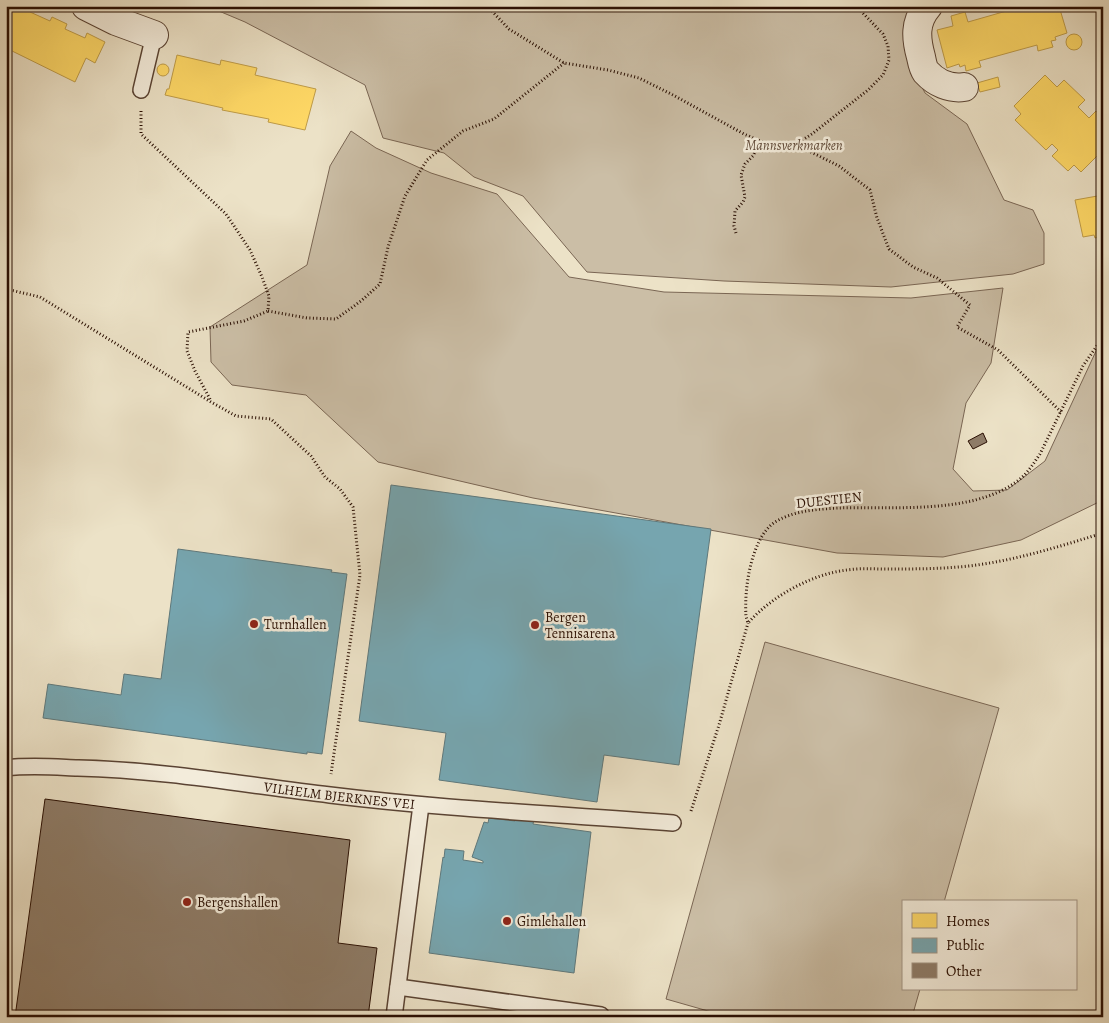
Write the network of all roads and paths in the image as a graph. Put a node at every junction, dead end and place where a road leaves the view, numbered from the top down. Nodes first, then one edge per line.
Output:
1 (86, 6) edge
2 (487, 6) edge
3 (856, 6) edge
4 (928, 6) edge
5 (154, 35) joint
6 (564, 63) junction
7 (964, 87) dead end
8 (141, 90) dead end
9 (141, 134) dead end
10 (760, 141) junction
11 (795, 144) junction
12 (736, 233) dead end
13 (6, 289) edge
14 (268, 311) junction
15 (1103, 337) edge
16 (211, 402) junction
17 (1061, 412) junction
18 (1103, 533) edge
19 (748, 623) junction
20 (6, 768) edge
21 (327, 795) junction
22 (421, 805) junction
23 (672, 823) joint
24 (398, 987) junction
25 (394, 1017) edge
26 (600, 1017) edge

1 - 5 street
2 - 6 path
3 - 11 path
4 - 7 street
5 - 8 lane
6 - 10 path
6 - 14 path
9 - 14 path
10 - 11 path
10 - 12 path
11 - 17 path
13 - 16 path
14 - 16 path
15 - 17 path, DUESTIEN
16 - 21 path
17 - 19 path, DUESTIEN
18 - 19 path
19 - 23 path
20 - 21 lane, VILHELM BJERKNES' VEI
21 - 22 lane, VILHELM BJERKNES' VEI
22 - 23 lane, VILHELM BJERKNES' VEI
22 - 24 lane
24 - 25 lane
24 - 26 lane

